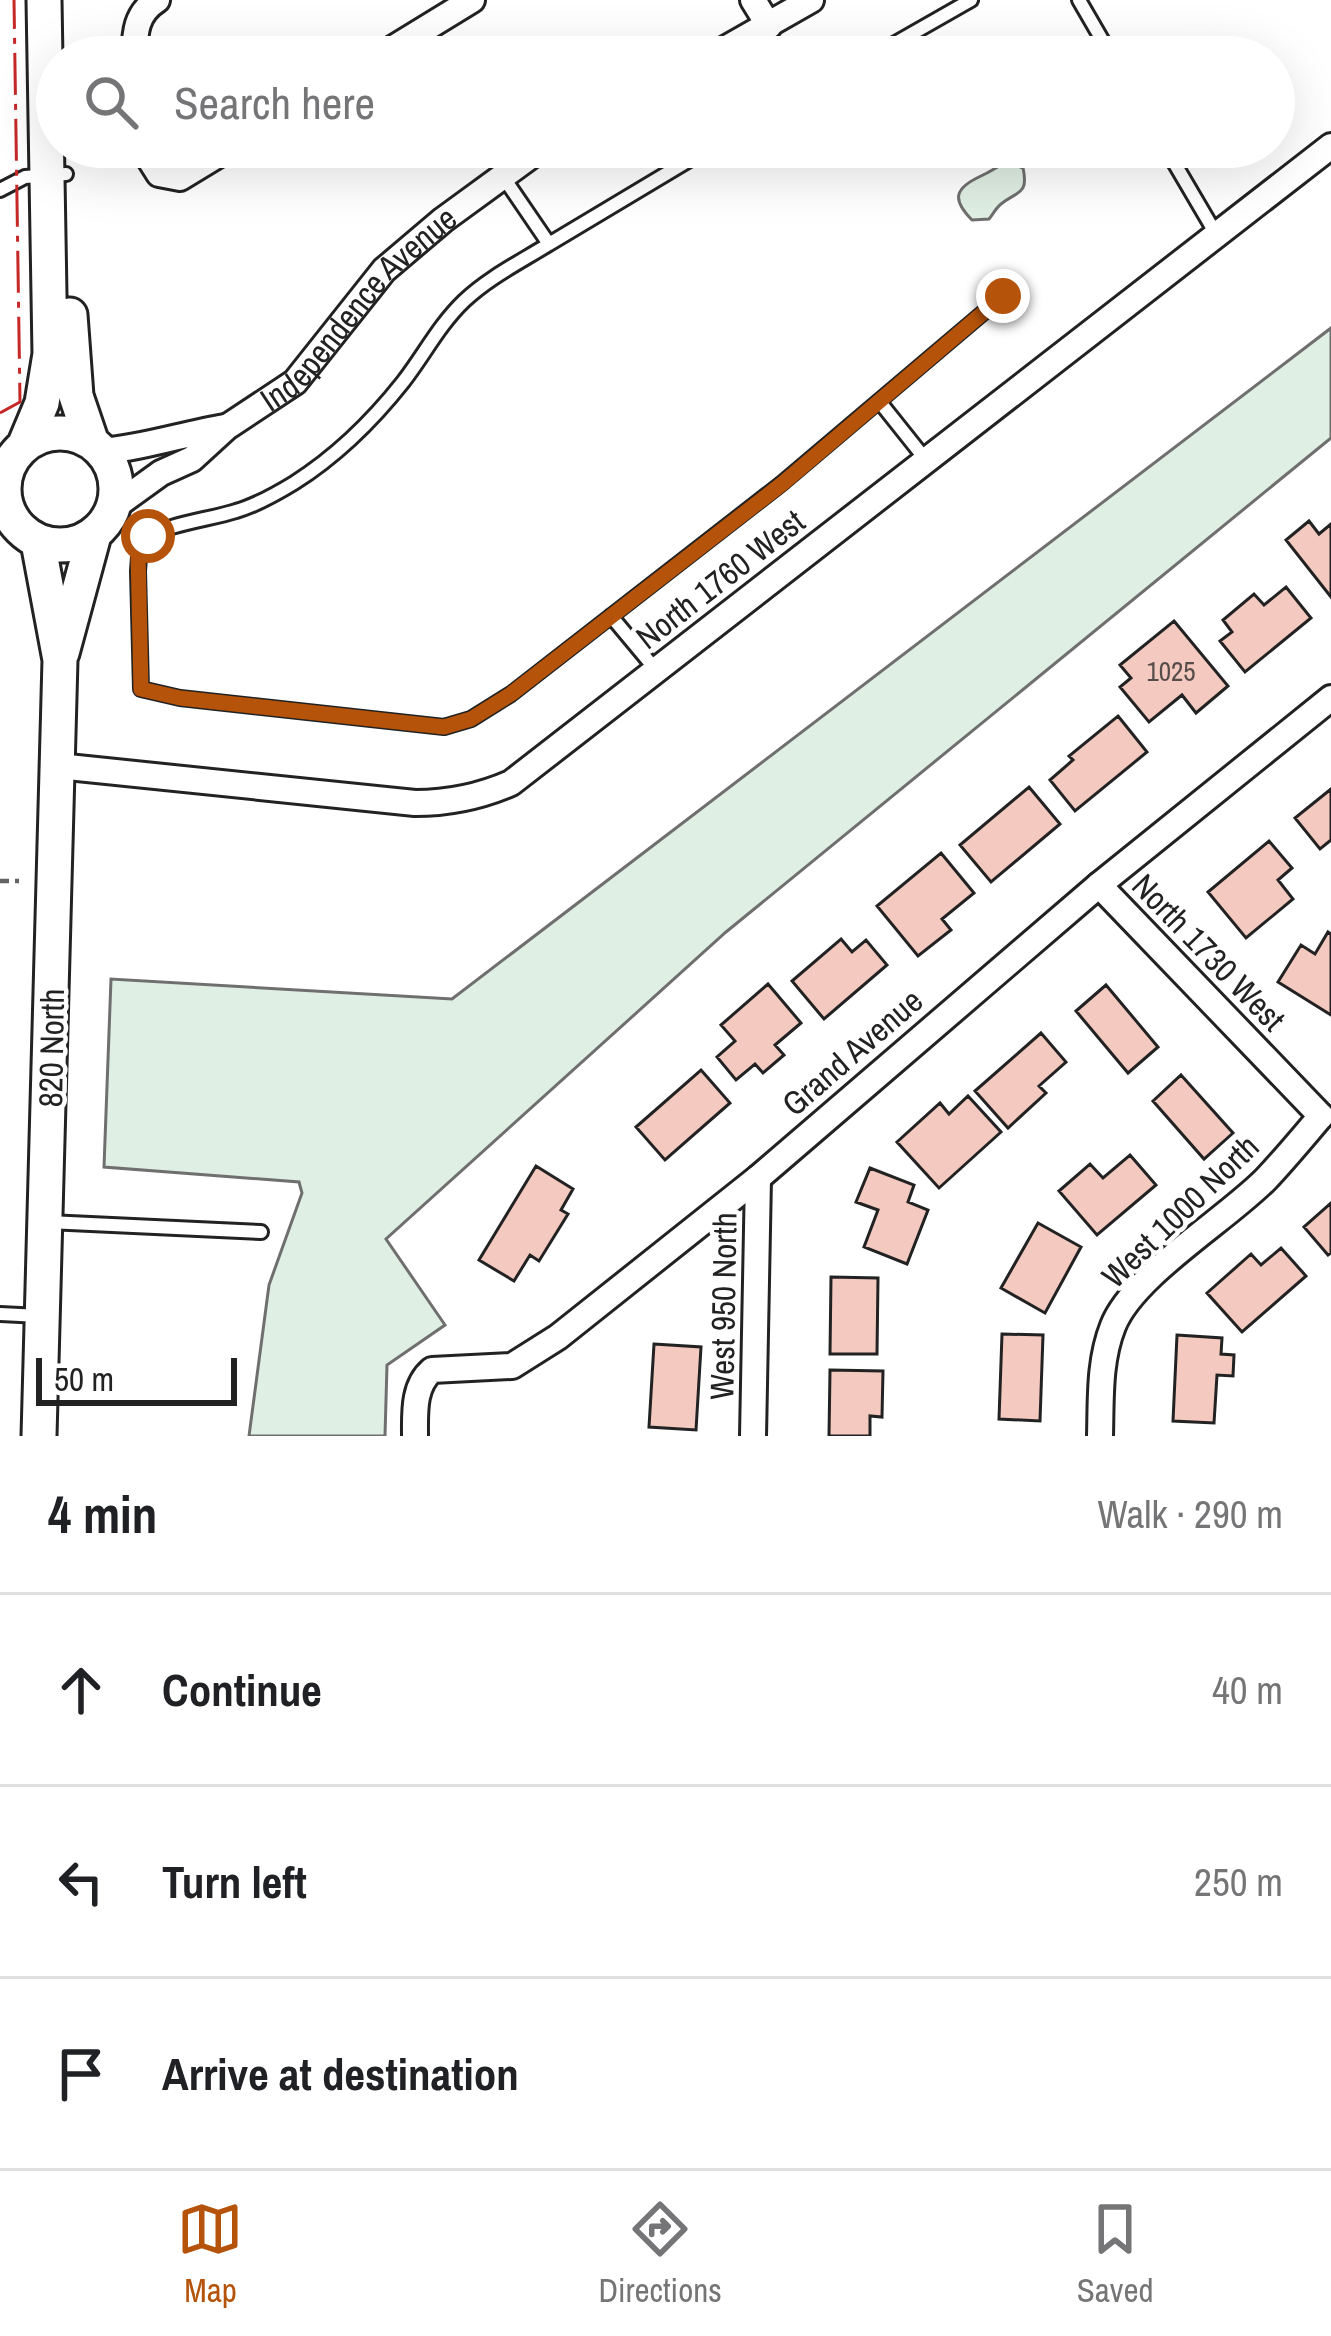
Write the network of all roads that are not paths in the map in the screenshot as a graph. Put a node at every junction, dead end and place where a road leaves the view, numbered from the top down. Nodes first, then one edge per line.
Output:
1 (44, 0) edge
2 (64, 0) edge
3 (157, 0) edge
4 (472, 0) edge
5 (753, 0) edge
6 (811, 0) edge
7 (971, 0) edge
8 (1079, 0) edge
9 (436, 9) edge
10 (769, 26) junction
11 (47, 36) edge
12 (64, 36) edge
13 (135, 36) edge
14 (404, 36) edge
15 (750, 36) edge
16 (908, 36) edge
17 (1100, 36) edge
18 (1331, 146) edge
19 (51, 168) edge
20 (60, 168) edge
21 (60, 168) edge
22 (155, 168) edge
23 (196, 168) edge
24 (514, 168) edge
25 (676, 168) edge
26 (1177, 168) edge
27 (502, 176) junction
28 (0, 190) edge
29 (1216, 235) junction
30 (549, 244) junction
31 (1003, 296) dead end
32 (879, 401) junction
33 (227, 427) junction
34 (97, 447) junction
35 (12, 457) edge
36 (926, 460) junction
37 (104, 521) junction
38 (18, 529) edge
39 (611, 616) junction
40 (60, 660) junction
41 (656, 670) junction
42 (1331, 698) edge
43 (58, 766) junction
44 (1100, 885) junction
45 (1326, 1114) edge
46 (758, 1178) junction
47 (46, 1222) junction
48 (261, 1232) dead end
49 (0, 1314) edge
50 (44, 1316) junction
51 (415, 1426) edge
52 (39, 1436) edge
53 (753, 1436) edge
54 (1100, 1436) edge

1 - 11 main road
2 - 12 main road
3 - 13 street
4 - 9 street
5 - 10 street
6 - 10 street
7 - 16 lane
8 - 17 lane
9 - 14 street
10 - 15 street
18 - 29 street, North 1760 West
19 - 28 lane
20 - 34 main road
21 - 35 main road
22 - 23 street
24 - 27 street, Independence Avenue
25 - 30 lane
26 - 29 lane
27 - 30 lane
27 - 33 street, Independence Avenue
29 - 36 street, North 1760 West
30 - 39 lane
31 - 32 lane
32 - 36 lane
32 - 39 lane
33 - 34 street, Independence Avenue
33 - 37 street, Independence Avenue
34 - 35 main road
34 - 37 main road
35 - 38 main road
36 - 41 street, North 1760 West
37 - 38 main road
37 - 40 main road, 820 North
38 - 40 main road, 820 North
39 - 41 lane
40 - 43 main road, 820 North
41 - 43 street, North 1760 West
42 - 44 street, Grand Avenue
43 - 47 main road, 820 North
44 - 45 street, North 1730 West
44 - 46 street, Grand Avenue
45 - 54 street, West 1000 North
46 - 51 street, Grand Avenue
46 - 53 street, West 950 North
47 - 48 lane
47 - 50 main road, 820 North
49 - 50 lane
50 - 52 main road, 820 North

